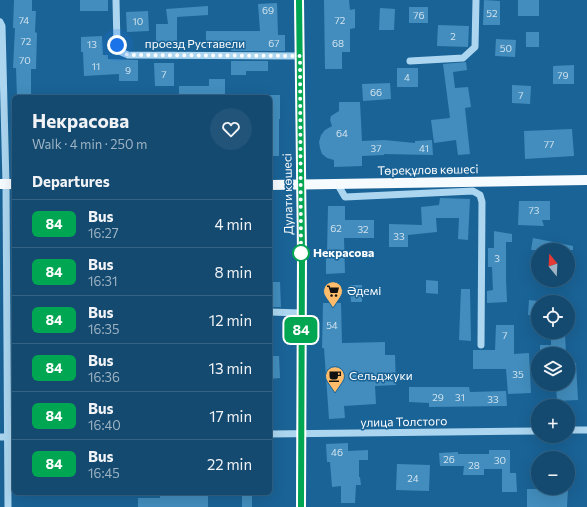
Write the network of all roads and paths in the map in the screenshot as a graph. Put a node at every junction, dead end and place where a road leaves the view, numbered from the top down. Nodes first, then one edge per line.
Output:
1 (116, 0) edge
2 (299, 0) edge
3 (476, 0) edge
4 (0, 22) edge
5 (300, 56) junction
6 (410, 61) dead end
7 (587, 180) edge
8 (7, 184) edge
9 (272, 185) edge
10 (338, 185) junction
11 (301, 186) junction
12 (10, 301) edge
13 (272, 312) edge
14 (301, 313) junction
15 (481, 345) dead end
16 (575, 430) edge
17 (587, 430) edge
18 (531, 431) edge
19 (272, 434) edge
20 (300, 434) junction
21 (7, 437) edge
22 (8, 507) edge
23 (301, 507) edge

1 - 5 street, проезд Руставели
2 - 5 main road, Дулати көшесі
3 - 6 street
4 - 8 street
5 - 11 main road, Дулати көшесі
7 - 10 main road, Төреқұлов көшесі
8 - 12 street
9 - 11 main road, Төреқұлов көшесі
10 - 11 main road, Төреқұлов көшесі
10 - 15 street
11 - 14 main road, Дулати көшесі
12 - 21 street
13 - 14 street
14 - 20 main road, Дулати көшесі
16 - 17 street
18 - 20 street, улица Толстого
19 - 20 street, улица Толстого
20 - 23 main road, Дулати көшесі
21 - 22 street

